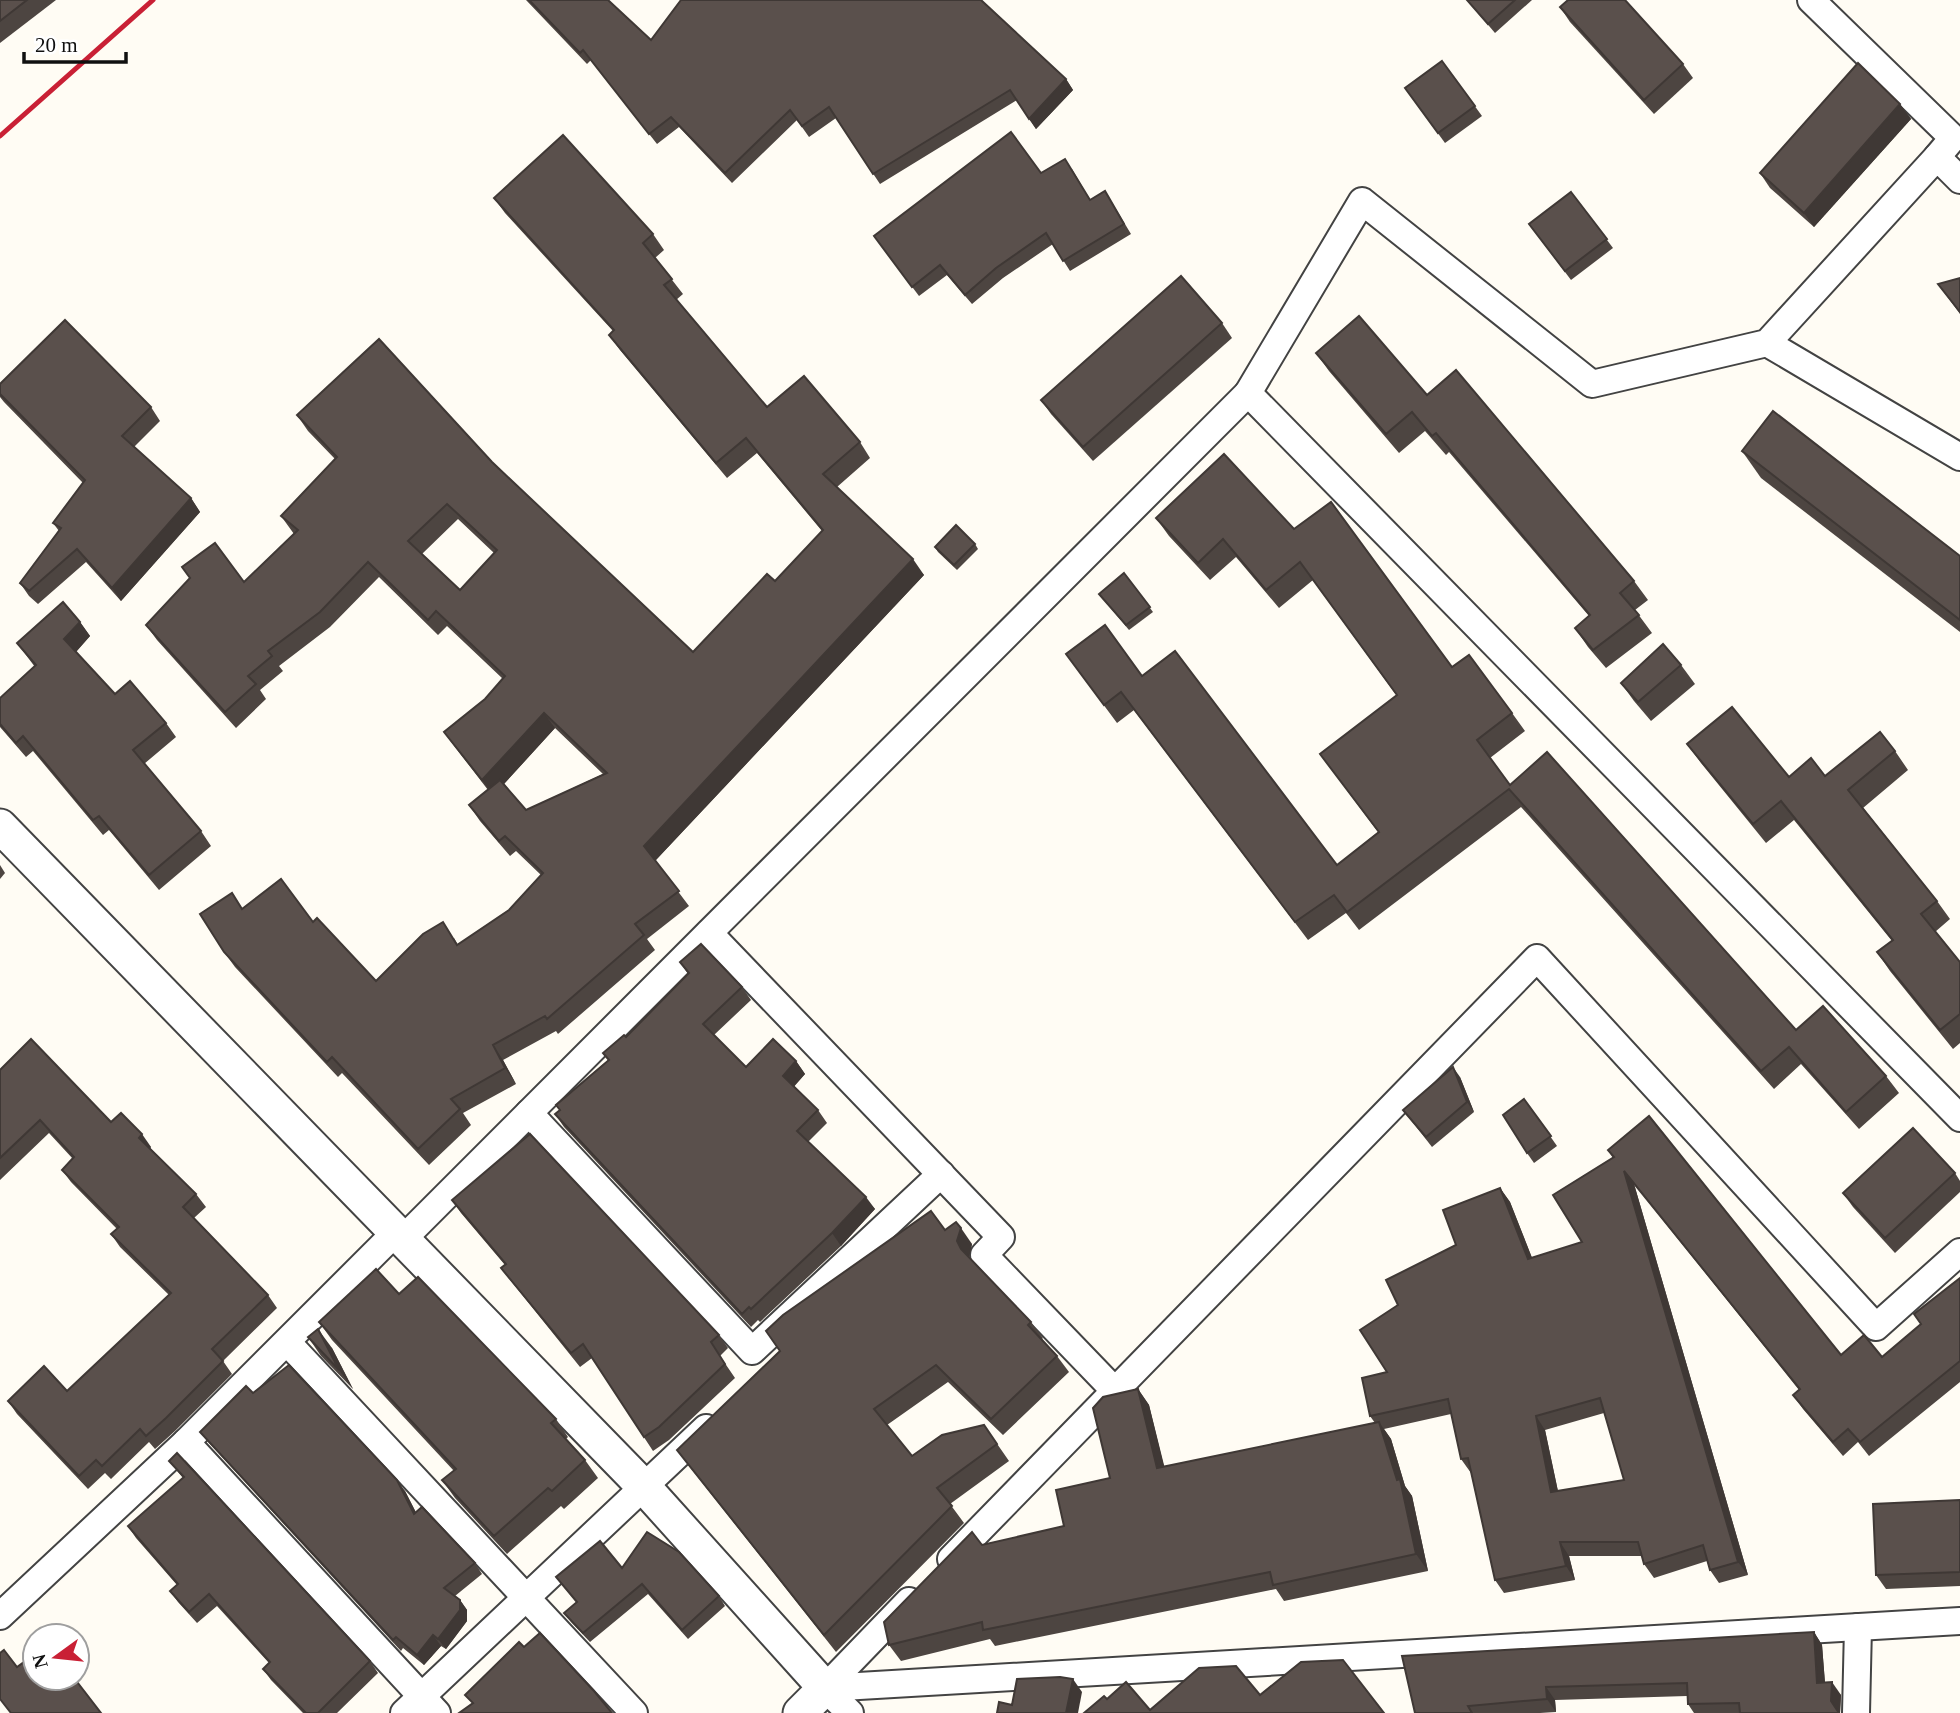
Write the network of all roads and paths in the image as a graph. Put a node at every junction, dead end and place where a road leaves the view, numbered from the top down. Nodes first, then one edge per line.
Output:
1 (1811, 0) edge
2 (1937, 157) junction
3 (1960, 180) edge
4 (1767, 343) junction
5 (1248, 393) junction
6 (1960, 457) edge
7 (0, 826) edge
8 (709, 933) junction
9 (529, 1114) junction
10 (1960, 1118) edge
11 (941, 1174) junction
12 (400, 1235) junction
13 (1960, 1252) edge
14 (287, 1342) junction
15 (752, 1351) junction
16 (757, 1377) edge
17 (1115, 1391) junction
18 (720, 1414) edge
19 (186, 1442) junction
20 (645, 1488) junction
21 (526, 1598) junction
22 (0, 1616) edge
23 (1960, 1621) edge
24 (1858, 1627) junction
25 (825, 1688) junction
26 (421, 1708) edge
27 (634, 1713) edge
28 (800, 1713) edge
29 (850, 1713) edge
30 (1856, 1713) edge

1 - 2 street
2 - 3 street
2 - 4 street
4 - 5 street
4 - 6 street
5 - 8 street
5 - 10 street
7 - 12 street
8 - 9 street
8 - 11 street
9 - 12 street
9 - 15 street
11 - 15 street
11 - 17 street
12 - 14 street
12 - 20 street
13 - 17 street
14 - 19 street
14 - 21 street
15 - 16 street
17 - 25 street
18 - 20 street
19 - 22 street
19 - 26 street
20 - 21 street
20 - 25 street
21 - 26 street
21 - 27 street
23 - 24 street
24 - 25 street
24 - 30 street
25 - 28 street
25 - 29 street

